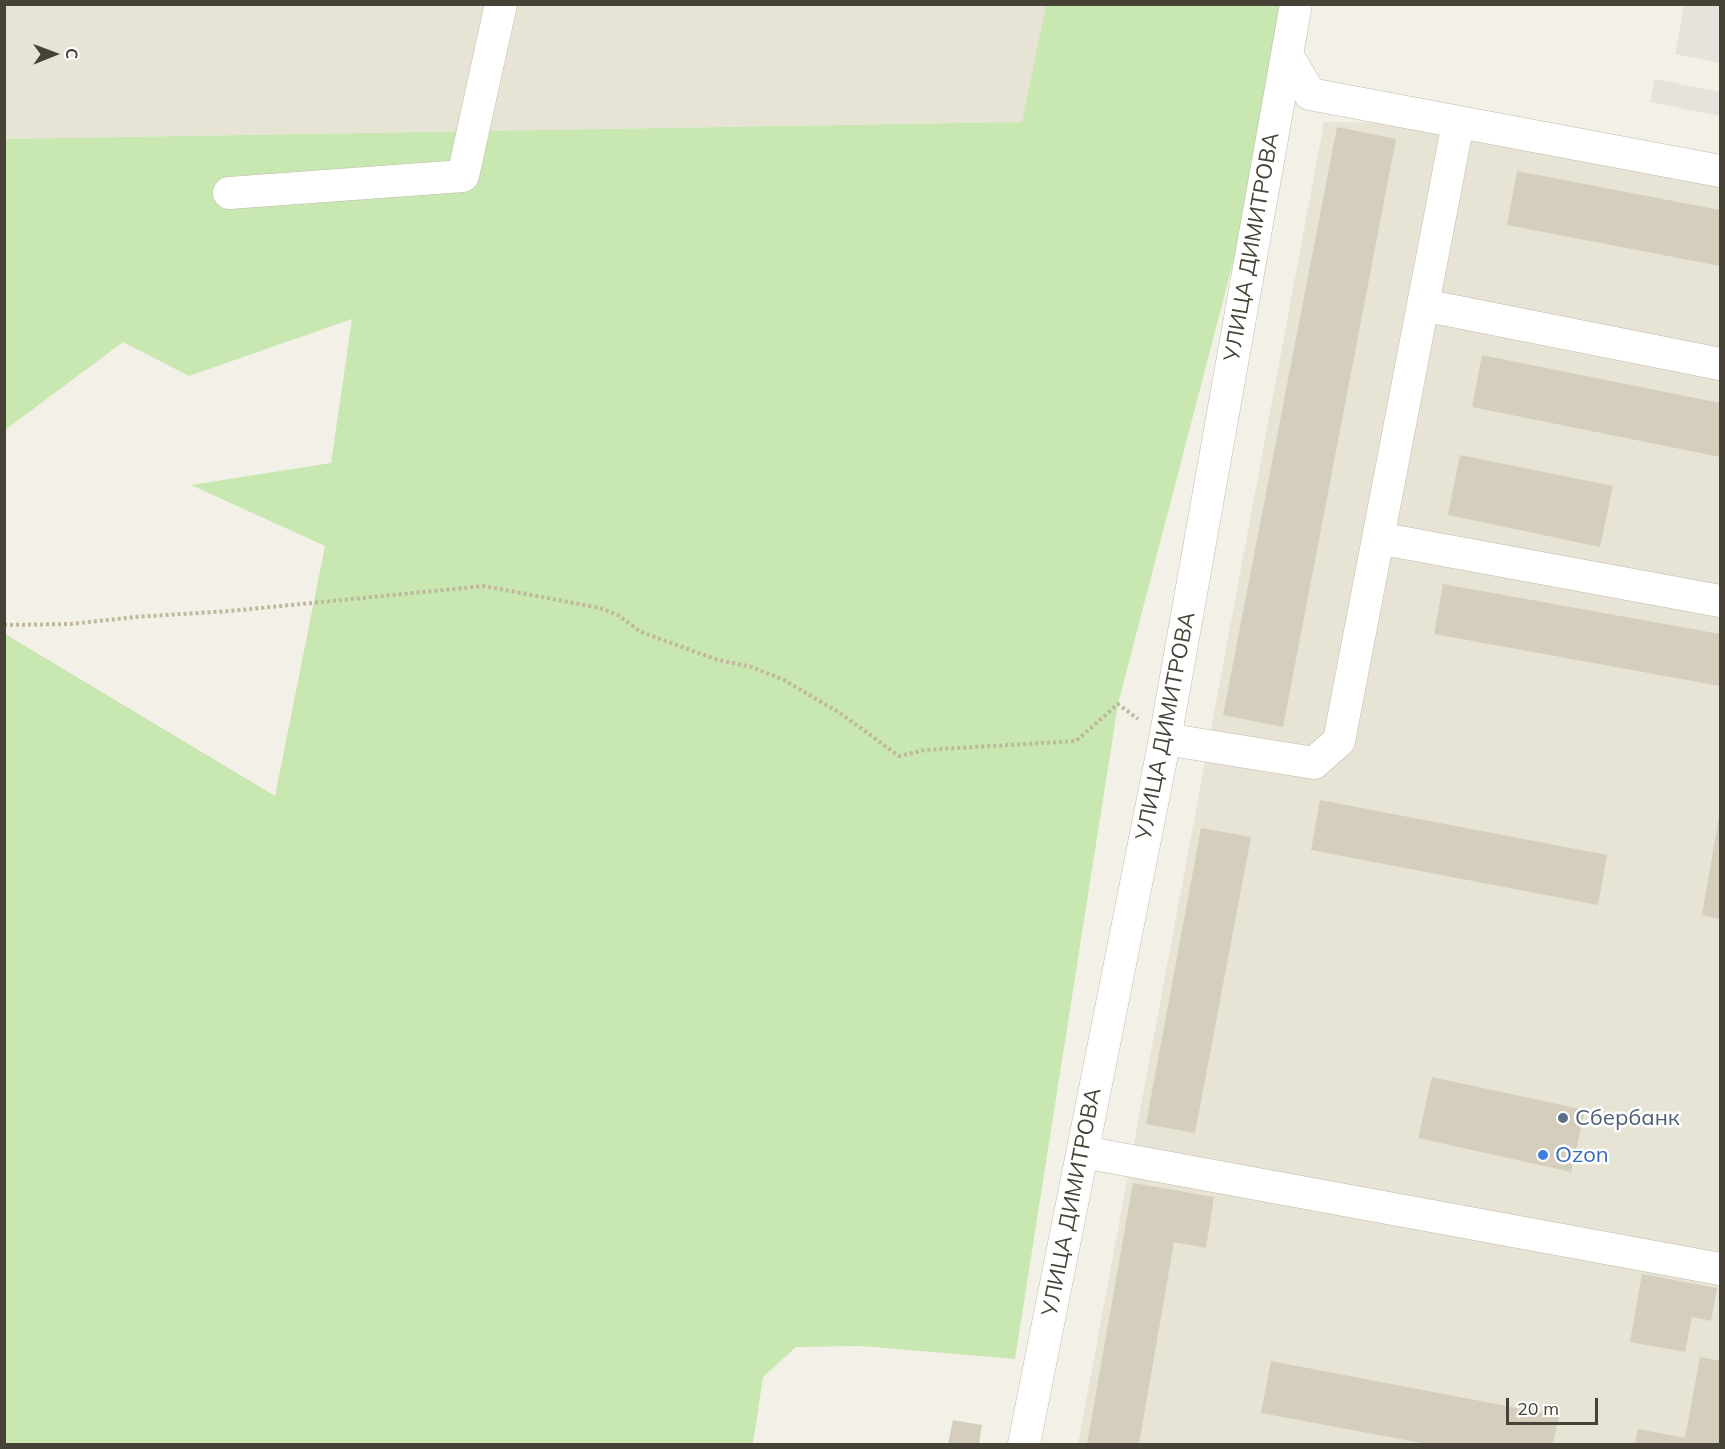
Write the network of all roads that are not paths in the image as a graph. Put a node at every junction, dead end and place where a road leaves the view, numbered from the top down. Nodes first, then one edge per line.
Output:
1 (501, 4) edge
2 (1296, 4) edge
3 (1287, 55) junction
4 (1458, 123) junction
5 (1720, 171) edge
6 (229, 193) dead end
7 (1423, 305) junction
8 (1720, 364) edge
9 (1378, 538) junction
10 (1720, 601) edge
11 (1165, 739) junction
12 (1083, 1152) junction
13 (1720, 1269) edge
14 (1024, 1444) edge

1 - 6 street
2 - 3 street, УЛИЦА ДИМИТРОВА
3 - 4 street
3 - 11 street, УЛИЦА ДИМИТРОВА
4 - 5 street
4 - 7 street
7 - 8 street
7 - 9 street
9 - 10 street
9 - 11 street
11 - 12 street, УЛИЦА ДИМИТРОВА
12 - 13 street
12 - 14 street, УЛИЦА ДИМИТРОВА

